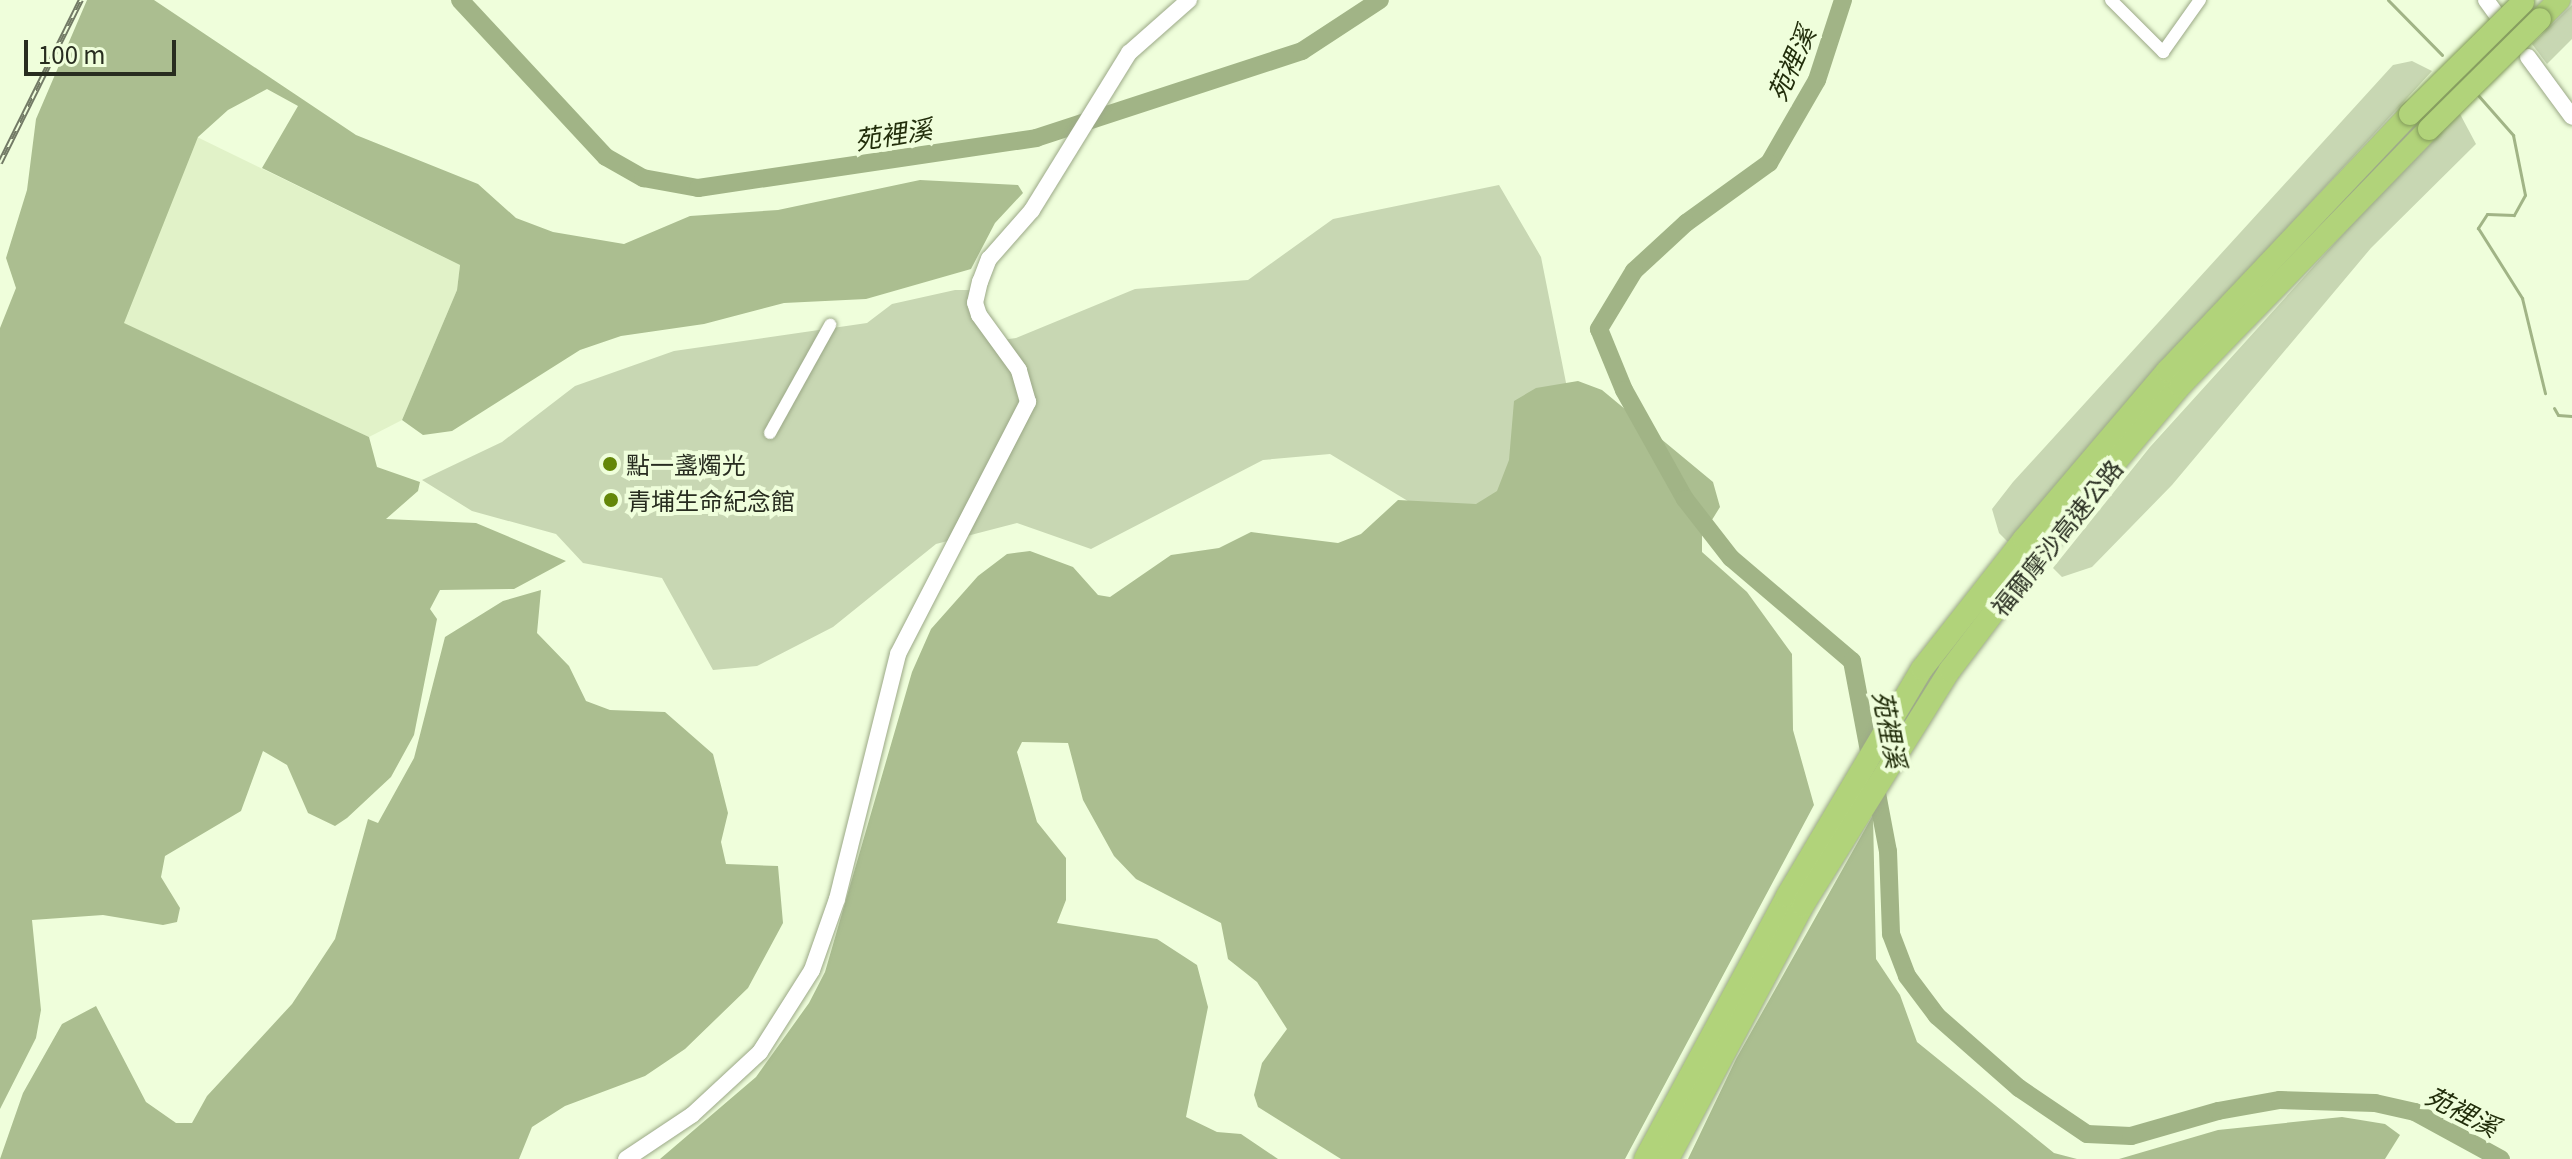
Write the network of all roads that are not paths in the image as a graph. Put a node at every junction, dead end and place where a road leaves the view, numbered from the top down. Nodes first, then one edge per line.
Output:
1 (1189, 0) edge
2 (2111, 0) edge
3 (2200, 0) edge
4 (2559, 0) edge
5 (2524, 1) edge
6 (2528, 57) dead end
7 (2572, 117) edge
8 (830, 325) dead end
9 (770, 433) dead end
10 (2032, 544) junction
11 (1795, 900) junction
12 (626, 1159) edge
13 (1645, 1159) edge
14 (1668, 1159) edge

1 - 12 main road
2 - 3 street
4 - 10 highway, 福爾摩沙高速公路, bridge
5 - 10 highway, 福爾摩沙高速公路, bridge
6 - 7 main road
8 - 9 street
10 - 11 highway, 福爾摩沙高速公路
11 - 13 highway, 福爾摩沙高速公路
11 - 14 highway, 福爾摩沙高速公路

